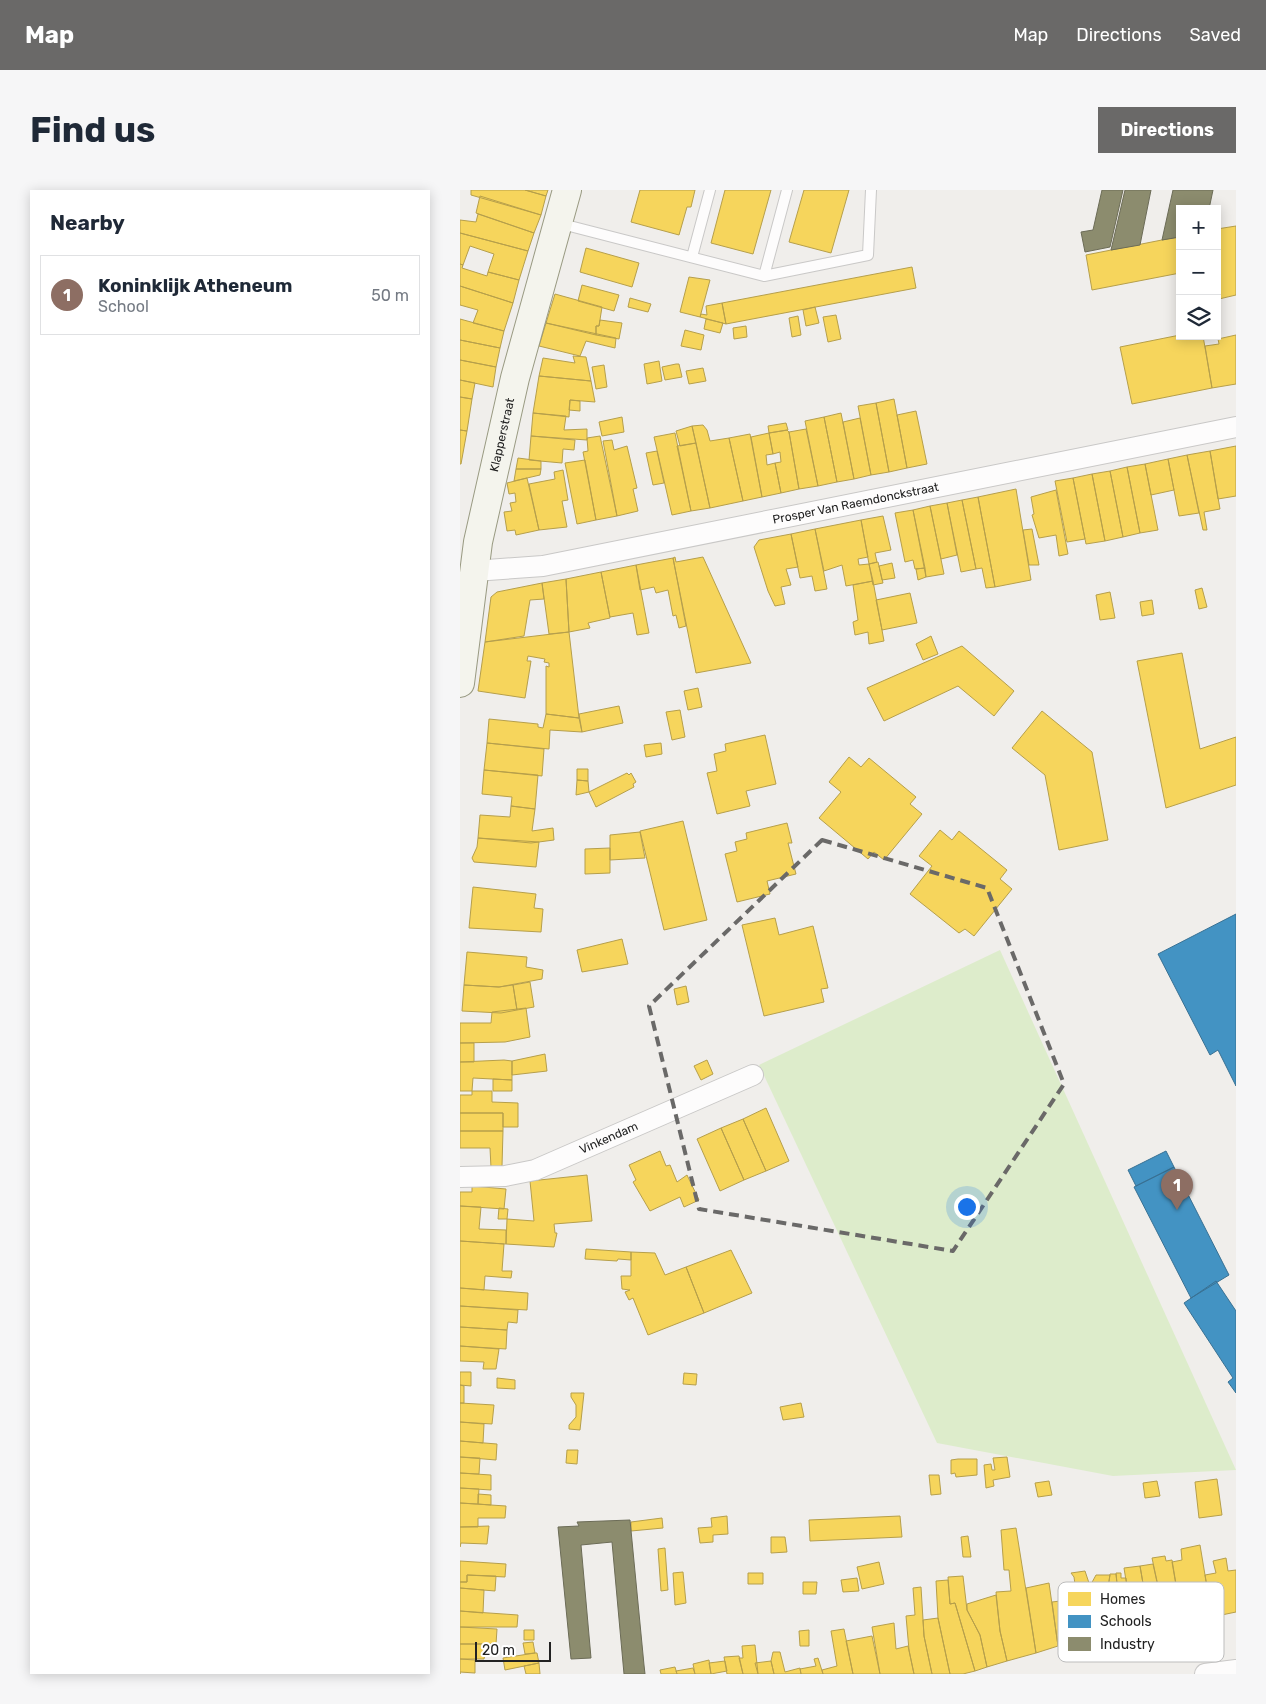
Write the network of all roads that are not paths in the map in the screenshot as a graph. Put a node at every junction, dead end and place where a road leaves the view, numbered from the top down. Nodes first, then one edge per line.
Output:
1 (567, 190) edge
2 (710, 190) edge
3 (787, 190) edge
4 (871, 190) edge
5 (557, 222) junction
6 (692, 257) junction
7 (764, 276) junction
8 (1236, 427) edge
9 (467, 571) edge
10 (460, 683) edge
11 (753, 1075) dead end
12 (460, 1177) edge
13 (1236, 1670) edge
14 (1205, 1674) edge

1 - 5 street, Klapperstraat
2 - 6 lane
3 - 7 lane
4 - 7 lane
5 - 6 lane
5 - 9 street, Klapperstraat
6 - 7 lane
8 - 9 street, Prosper Van Raemdonckstraat
9 - 10 street, Klapperstraat
11 - 12 street, Vinkendam
13 - 14 street

